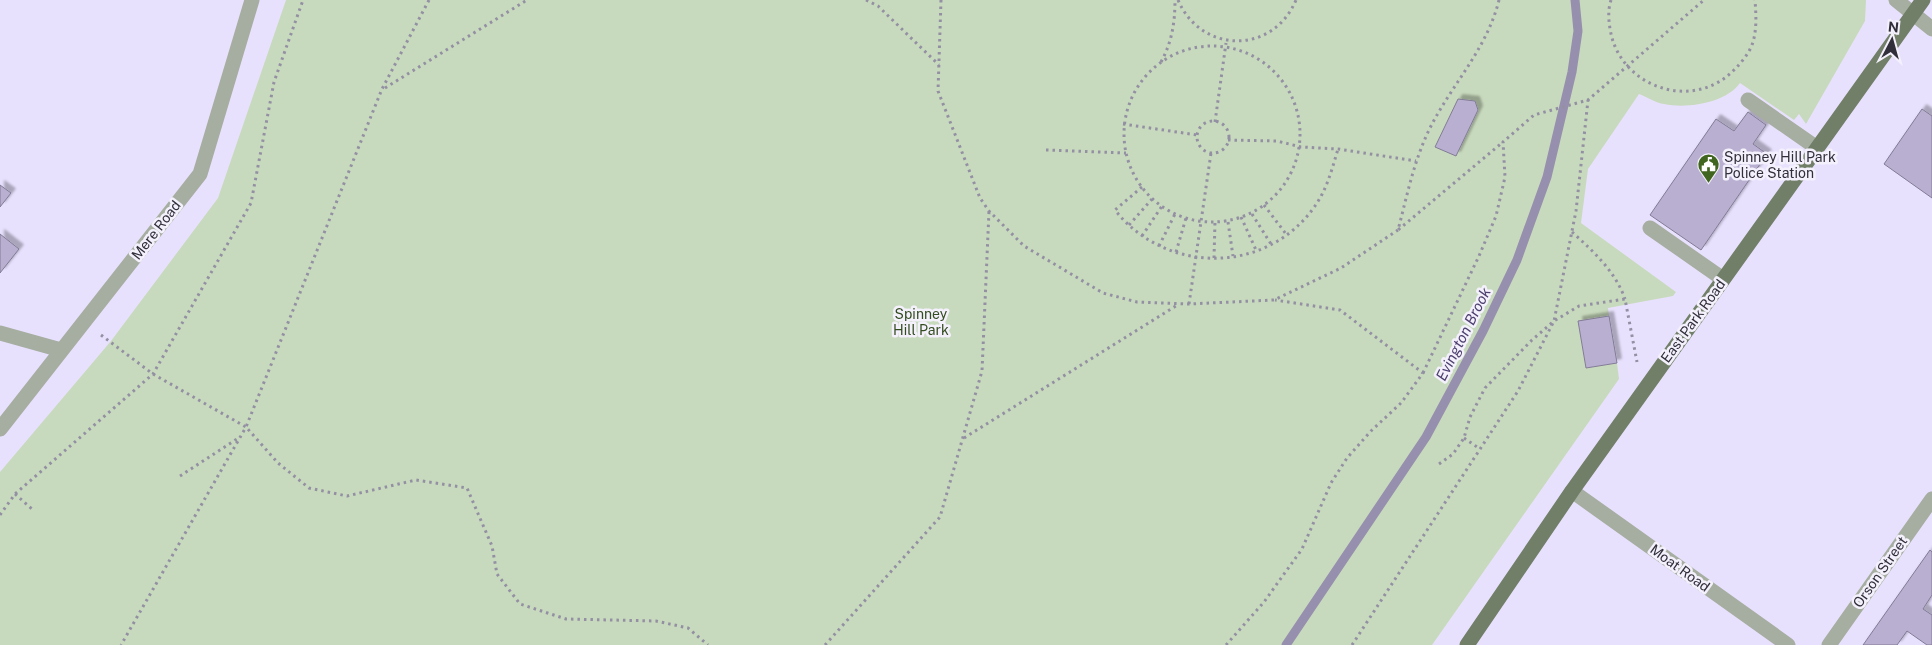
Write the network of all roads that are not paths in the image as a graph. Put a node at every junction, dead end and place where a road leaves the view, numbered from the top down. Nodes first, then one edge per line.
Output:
1 (1896, 0) edge
2 (1923, 0) edge
3 (248, 1) edge
4 (1912, 13) junction
5 (1932, 29) edge
6 (1748, 100) dead end
7 (1817, 148) junction
8 (1650, 228) dead end
9 (1723, 279) junction
10 (0, 333) edge
11 (61, 350) junction
12 (0, 429) edge
13 (1572, 491) junction
14 (1932, 499) edge
15 (1467, 645) edge
16 (1788, 645) edge
17 (1828, 645) edge

1 - 4 street
2 - 4 main road, East Park Road
3 - 11 street, Mere Road
4 - 5 street
4 - 7 main road, East Park Road
6 - 7 street
7 - 9 main road, East Park Road
8 - 9 street
9 - 13 main road, East Park Road
10 - 11 street
11 - 12 street, Mere Road
13 - 15 main road, East Park Road
13 - 16 street, Moat Road
14 - 17 street, Orson Street

